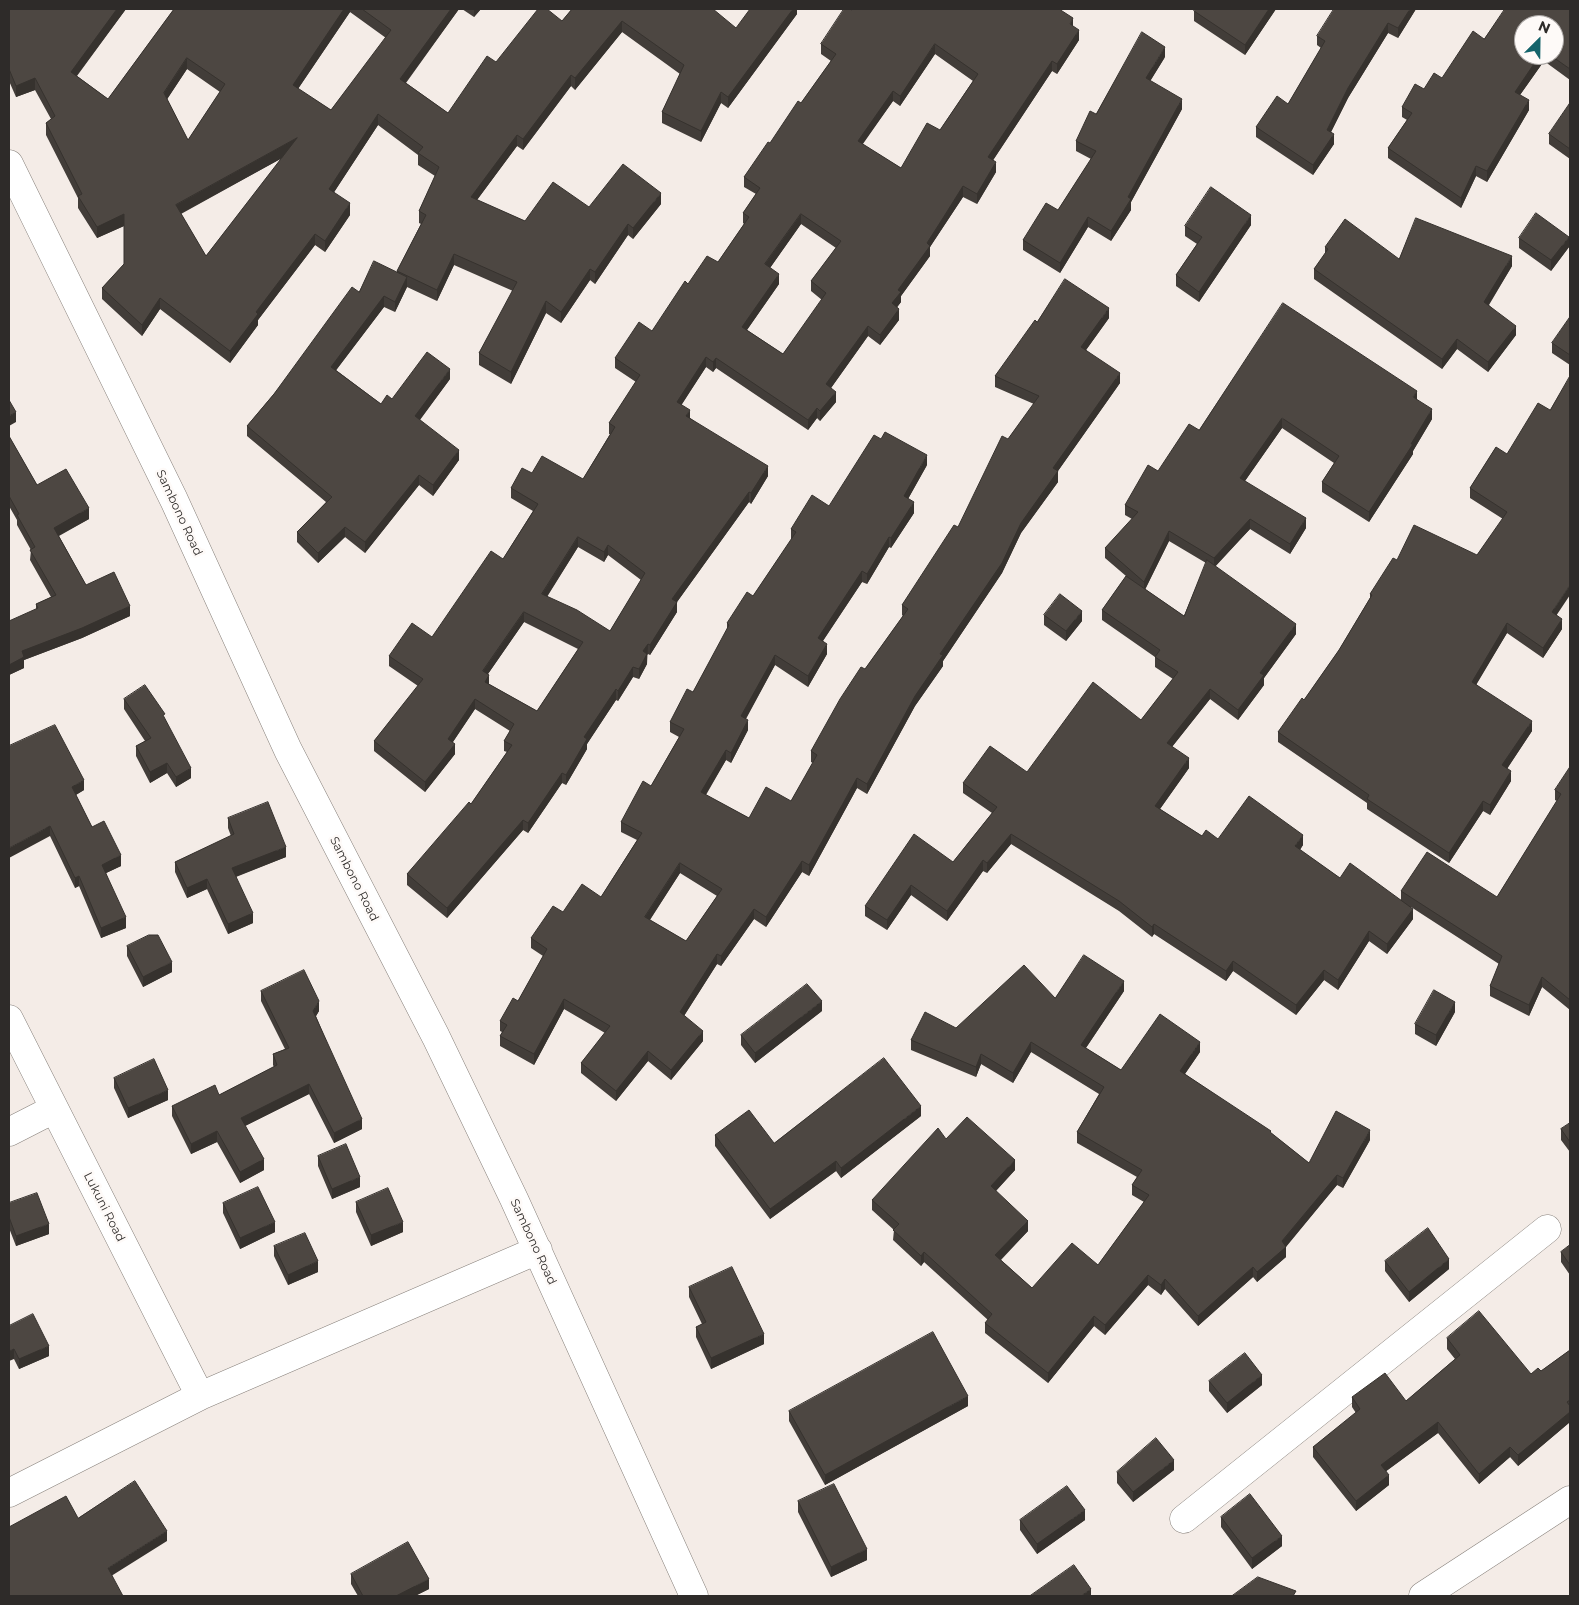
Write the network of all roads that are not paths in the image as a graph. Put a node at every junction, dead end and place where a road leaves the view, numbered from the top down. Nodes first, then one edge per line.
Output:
1 (9, 164) edge
2 (9, 1019) edge
3 (54, 1109) junction
4 (9, 1132) edge
5 (1547, 1229) dead end
6 (538, 1250) junction
7 (200, 1396) junction
8 (9, 1494) edge
9 (1570, 1500) edge
10 (1184, 1519) dead end
11 (694, 1596) edge
12 (1423, 1596) edge

1 - 6 street, Sambono Road
2 - 3 street, Lukuni Road
3 - 4 street
3 - 7 street, Lukuni Road
5 - 10 street
6 - 7 street
6 - 11 street, Sambono Road
7 - 8 street
9 - 12 street

